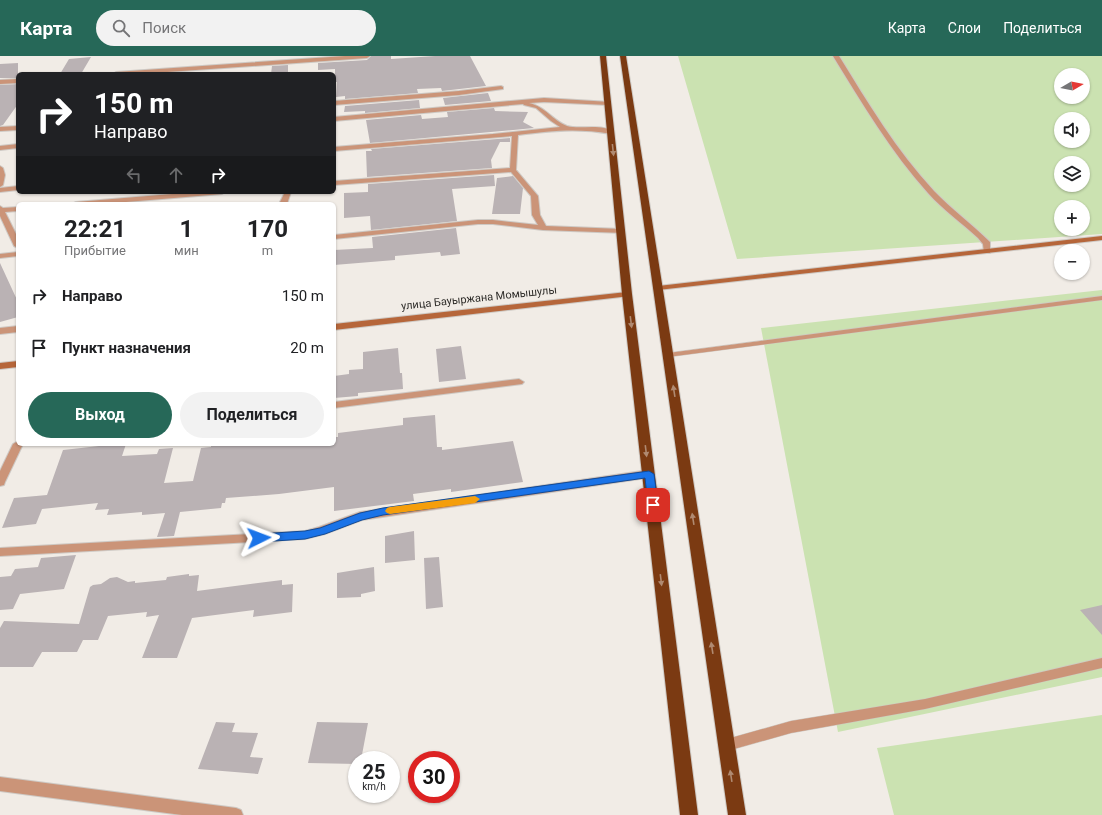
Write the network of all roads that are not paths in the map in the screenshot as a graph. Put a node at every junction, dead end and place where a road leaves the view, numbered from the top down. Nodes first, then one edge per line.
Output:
1 (367, 56) edge
2 (603, 56) edge
3 (623, 56) edge
4 (836, 56) edge
5 (144, 72) edge
6 (16, 81) edge
7 (0, 82) edge
8 (501, 88) dead end
9 (336, 103) edge
10 (516, 103) junction
11 (608, 104) junction
12 (336, 119) edge
13 (16, 128) edge
14 (567, 128) junction
15 (0, 130) edge
16 (611, 132) junction
17 (515, 133) junction
18 (16, 146) edge
19 (0, 148) edge
20 (336, 149) edge
21 (0, 168) edge
22 (513, 170) junction
23 (336, 183) edge
24 (0, 185) edge
25 (16, 188) edge
26 (0, 190) edge
27 (198, 194) edge
28 (100, 202) edge
29 (0, 209) edge
30 (16, 209) edge
31 (543, 228) junction
32 (621, 230) junction
33 (336, 237) edge
34 (1102, 238) edge
35 (16, 242) edge
36 (987, 251) junction
37 (16, 254) edge
38 (0, 256) edge
39 (658, 288) junction
40 (627, 294) junction
41 (1102, 298) edge
42 (336, 327) edge
43 (16, 329) edge
44 (0, 331) edge
45 (668, 355) junction
46 (16, 364) edge
47 (0, 366) edge
48 (519, 382) dead end
49 (336, 404) edge
50 (17, 446) edge
51 (649, 474) junction
52 (0, 482) edge
53 (0, 552) edge
54 (1102, 663) edge
55 (727, 745) junction
56 (0, 784) edge
57 (236, 815) edge
58 (689, 815) edge
59 (737, 815) edge

1 - 5 street
2 - 11 highway
3 - 39 highway
4 - 36 street
6 - 7 street
8 - 9 street
10 - 11 street
10 - 12 street
10 - 14 street
11 - 16 highway
13 - 15 street
14 - 16 street
14 - 17 street
16 -> 32 highway
17 - 20 street
17 - 22 street
18 - 19 street
21 - 24 street
22 - 23 street
22 - 31 street
25 - 26 street
27 - 28 street
29 - 30 street
29 - 35 street
31 - 32 street
31 - 33 street
32 - 40 highway
34 - 36 street
36 - 39 street
37 - 38 street
39 - 45 highway
40 - 42 street, улица Бауыржана Момышулы
40 -> 51 highway
41 - 45 lane
43 - 44 street
55 -> 45 highway
46 - 47 street
48 - 49 street
50 - 52 street
51 - 53 street
51 -> 58 highway
54 - 55 lane
59 -> 55 highway
56 - 57 street

